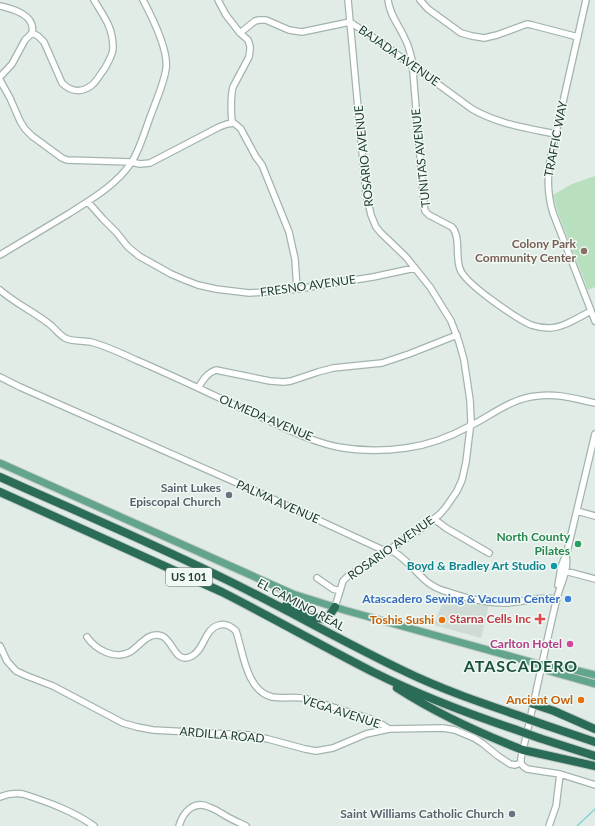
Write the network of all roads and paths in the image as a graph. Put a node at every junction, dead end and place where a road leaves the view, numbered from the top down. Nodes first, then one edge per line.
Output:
1 (94, 0) edge
2 (143, 0) edge
3 (218, 0) edge
4 (348, 0) edge
5 (388, 0) edge
6 (420, 0) edge
7 (586, 0) edge
8 (0, 6) edge
9 (350, 22) junction
10 (32, 33) junction
11 (240, 33) junction
12 (578, 36) junction
13 (412, 66) junction
14 (0, 81) edge
15 (232, 123) junction
16 (555, 134) junction
17 (131, 162) junction
18 (88, 202) junction
19 (0, 255) edge
20 (415, 268) junction
21 (297, 289) junction
22 (0, 290) edge
23 (592, 311) junction
24 (595, 320) edge
25 (457, 335) junction
26 (0, 377) edge
27 (198, 388) junction
28 (595, 403) edge
29 (471, 426) junction
30 (595, 434) edge
31 (0, 463) edge
32 (0, 477) edge
33 (0, 492) edge
34 (577, 511) junction
35 (595, 516) edge
36 (434, 519) junction
37 (385, 551) junction
38 (489, 553) dead end
39 (566, 556) junction
40 (565, 571) junction
41 (317, 578) dead end
42 (595, 579) edge
43 (340, 591) junction
44 (558, 592) junction
45 (556, 600) junction
46 (274, 604) junction
47 (335, 607) junction
48 (87, 637) dead end
49 (0, 646) edge
50 (542, 665) junction
51 (373, 672) junction
52 (595, 675) edge
53 (595, 684) edge
54 (533, 704) junction
55 (389, 729) junction
56 (595, 729) edge
57 (595, 742) edge
58 (523, 750) junction
59 (595, 756) edge
60 (521, 763) junction
61 (595, 766) edge
62 (560, 774) junction
63 (595, 785) edge
64 (0, 797) edge
65 (94, 826) edge
66 (179, 826) edge
67 (246, 826) edge
68 (549, 826) edge

1 - 10 street
2 - 17 street
3 - 11 street
4 - 9 street, ROSARIO AVENUE
5 - 13 street
6 - 12 street
7 - 12 street, TRAFFIC WAY
8 - 10 street
9 - 11 street, BAJADA AVENUE
9 - 13 street, BAJADA AVENUE
9 - 20 street, ROSARIO AVENUE
10 - 14 street
11 - 15 street
12 - 16 street, TRAFFIC WAY
13 - 16 street, BAJADA AVENUE
13 - 23 street, TUNITAS AVENUE
14 - 17 street
15 - 17 street
15 - 21 street
16 - 23 street, TRAFFIC WAY
17 - 18 street
18 - 19 street
18 - 21 street, FRESNO AVENUE
20 - 21 street, FRESNO AVENUE
20 - 25 street, ROSARIO AVENUE
22 - 27 street, OLMEDA AVENUE
23 - 24 street, TRAFFIC WAY
25 - 27 street
25 - 29 street, ROSARIO AVENUE
26 - 37 street, PALMA AVENUE
27 - 29 street, OLMEDA AVENUE
28 - 29 street, OLMEDA AVENUE
29 - 36 street, ROSARIO AVENUE
30 - 34 street
31 - 47 main road, EL CAMINO REAL
32 - 46 highway, EL CAMINO REAL / US 101
33 - 51 highway, EL CAMINO REAL / US 101
34 - 35 street
34 - 39 street
36 - 37 street, ROSARIO AVENUE
36 - 38 street
37 - 43 street, ROSARIO AVENUE
37 - 45 street, PALMA AVENUE
39 - 40 street
39 - 44 street
40 - 42 street
40 - 44 street
41 - 43 street
43 - 47 street, ROSARIO AVENUE
44 - 45 street
45 - 50 street
46 - 47 highway
46 - 57 highway, EL CAMINO REAL / US 101, bridge
47 - 50 main road, EL CAMINO REAL
48 - 55 street, VEGA AVENUE
49 - 55 street, ARDILLA ROAD
50 - 52 main road, EL CAMINO REAL
50 - 53 main road, EL CAMINO REAL
50 - 54 street
51 - 58 highway
51 - 59 highway, EL CAMINO REAL / US 101, bridge
54 - 56 highway
54 - 58 street
55 - 60 street, ARDILLA ROAD
58 - 60 street
58 - 61 highway
60 - 62 street, ARDILLA ROAD
62 - 63 street, ARDILLA ROAD
62 - 68 street
64 - 65 street
66 - 67 street

